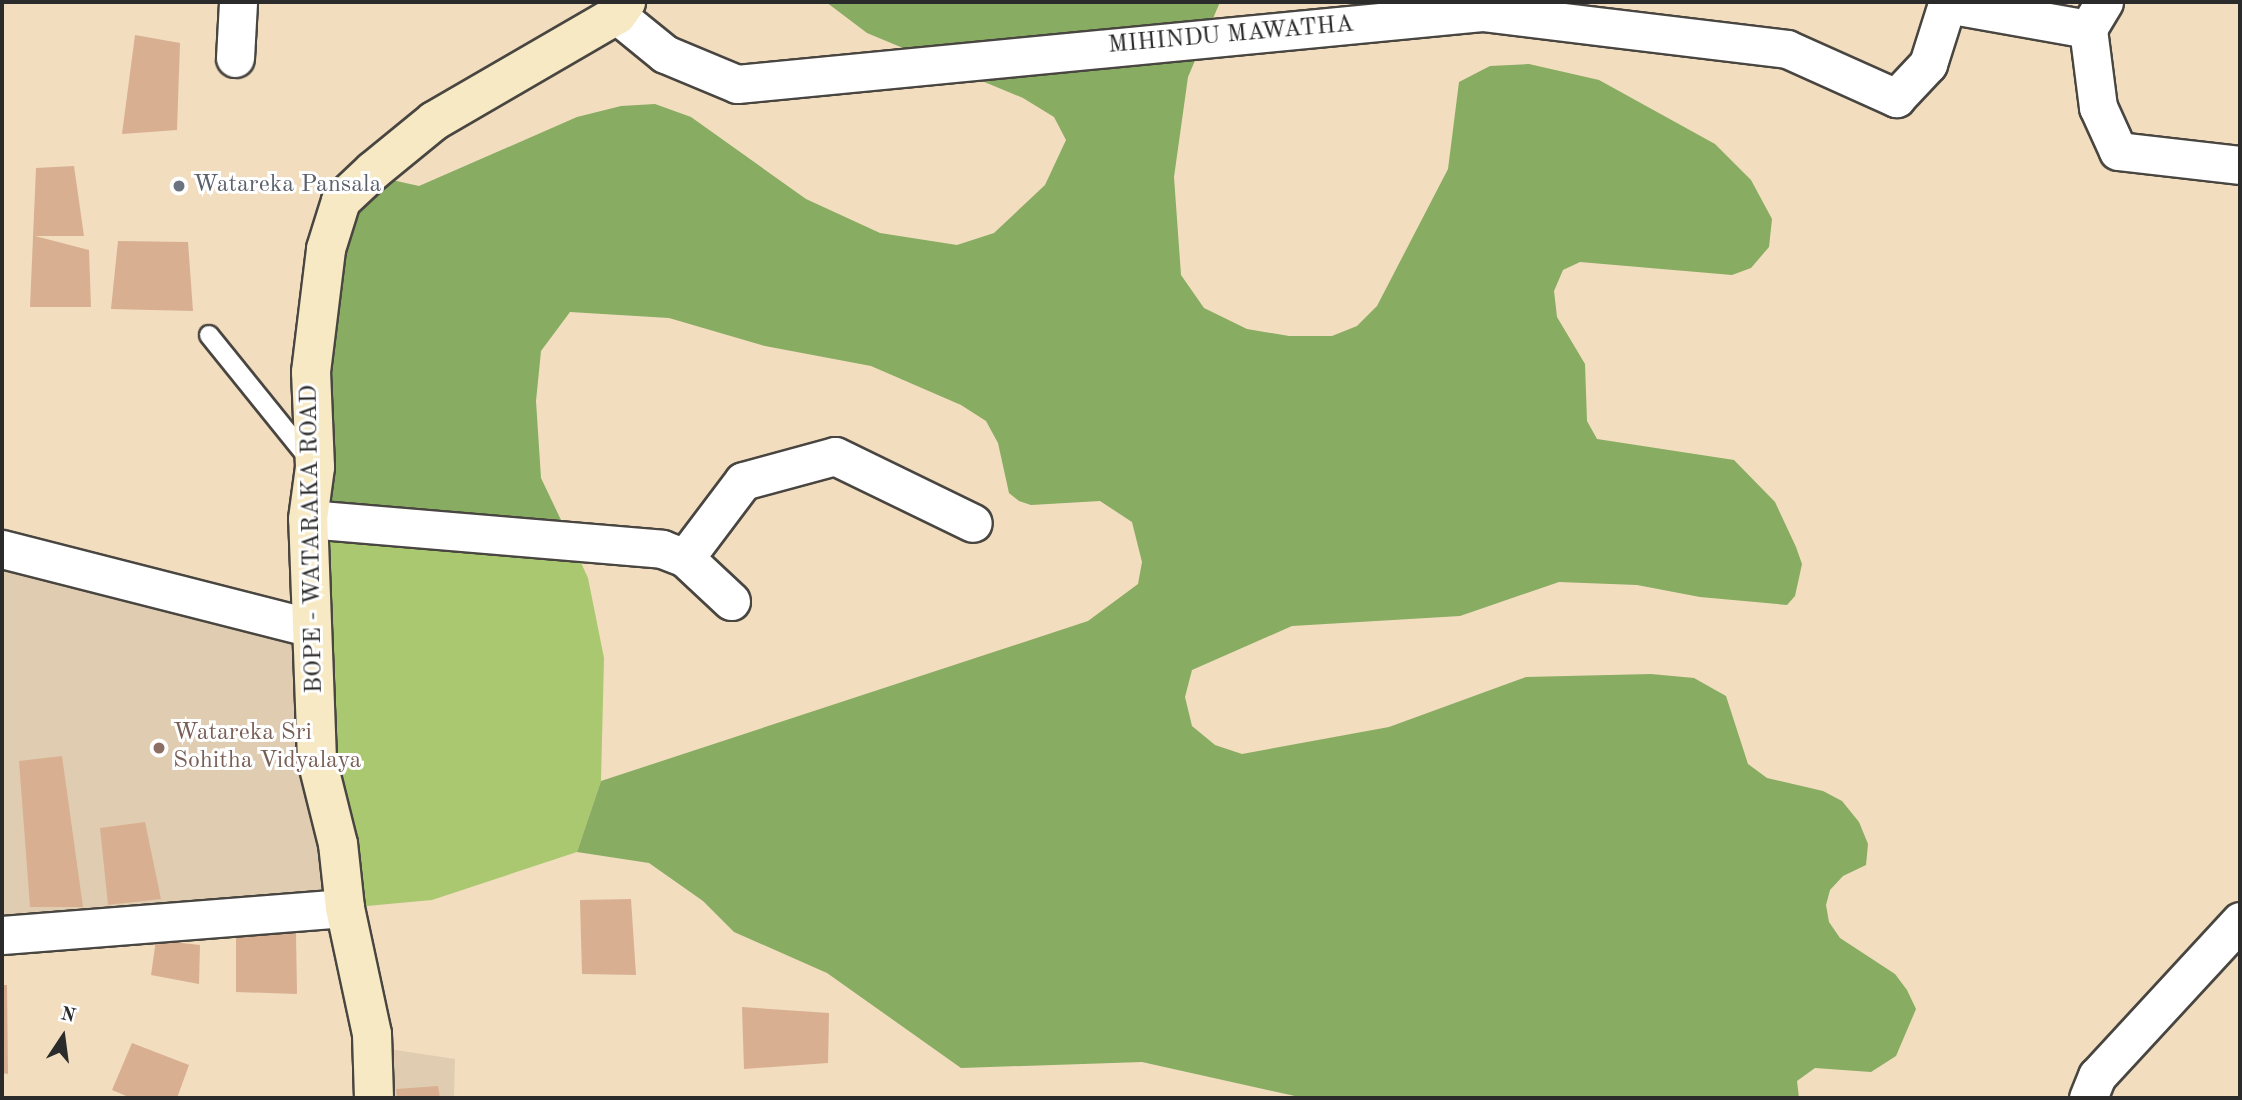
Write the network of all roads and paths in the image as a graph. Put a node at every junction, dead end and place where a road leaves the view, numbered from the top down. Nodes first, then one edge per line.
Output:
1 (238, 2) edge
2 (622, 8) edge
3 (2096, 15) edge
4 (235, 58) dead end
5 (2240, 165) edge
6 (209, 335) dead end
7 (315, 467) junction
8 (308, 519) junction
9 (973, 523) dead end
10 (2, 549) edge
11 (685, 558) junction
12 (731, 601) dead end
13 (311, 628) junction
14 (345, 908) junction
15 (2240, 921) edge
16 (2, 935) edge
17 (374, 1098) edge
18 (2088, 1098) edge

1 - 4 street
2 - 3 street, MIHINDU MAWATHA
2 - 7 street, BOPE - WATARAKA ROAD
3 - 5 street, MIHINDU MAWATHA
6 - 7 lane
7 - 8 street, BOPE - WATARAKA ROAD
8 - 11 street
8 - 13 street, BOPE - WATARAKA ROAD
9 - 11 street
10 - 13 street
11 - 12 street
13 - 14 street, BOPE - WATARAKA ROAD
14 - 16 street
14 - 17 street, BOPE - WATARAKA ROAD
15 - 18 street

